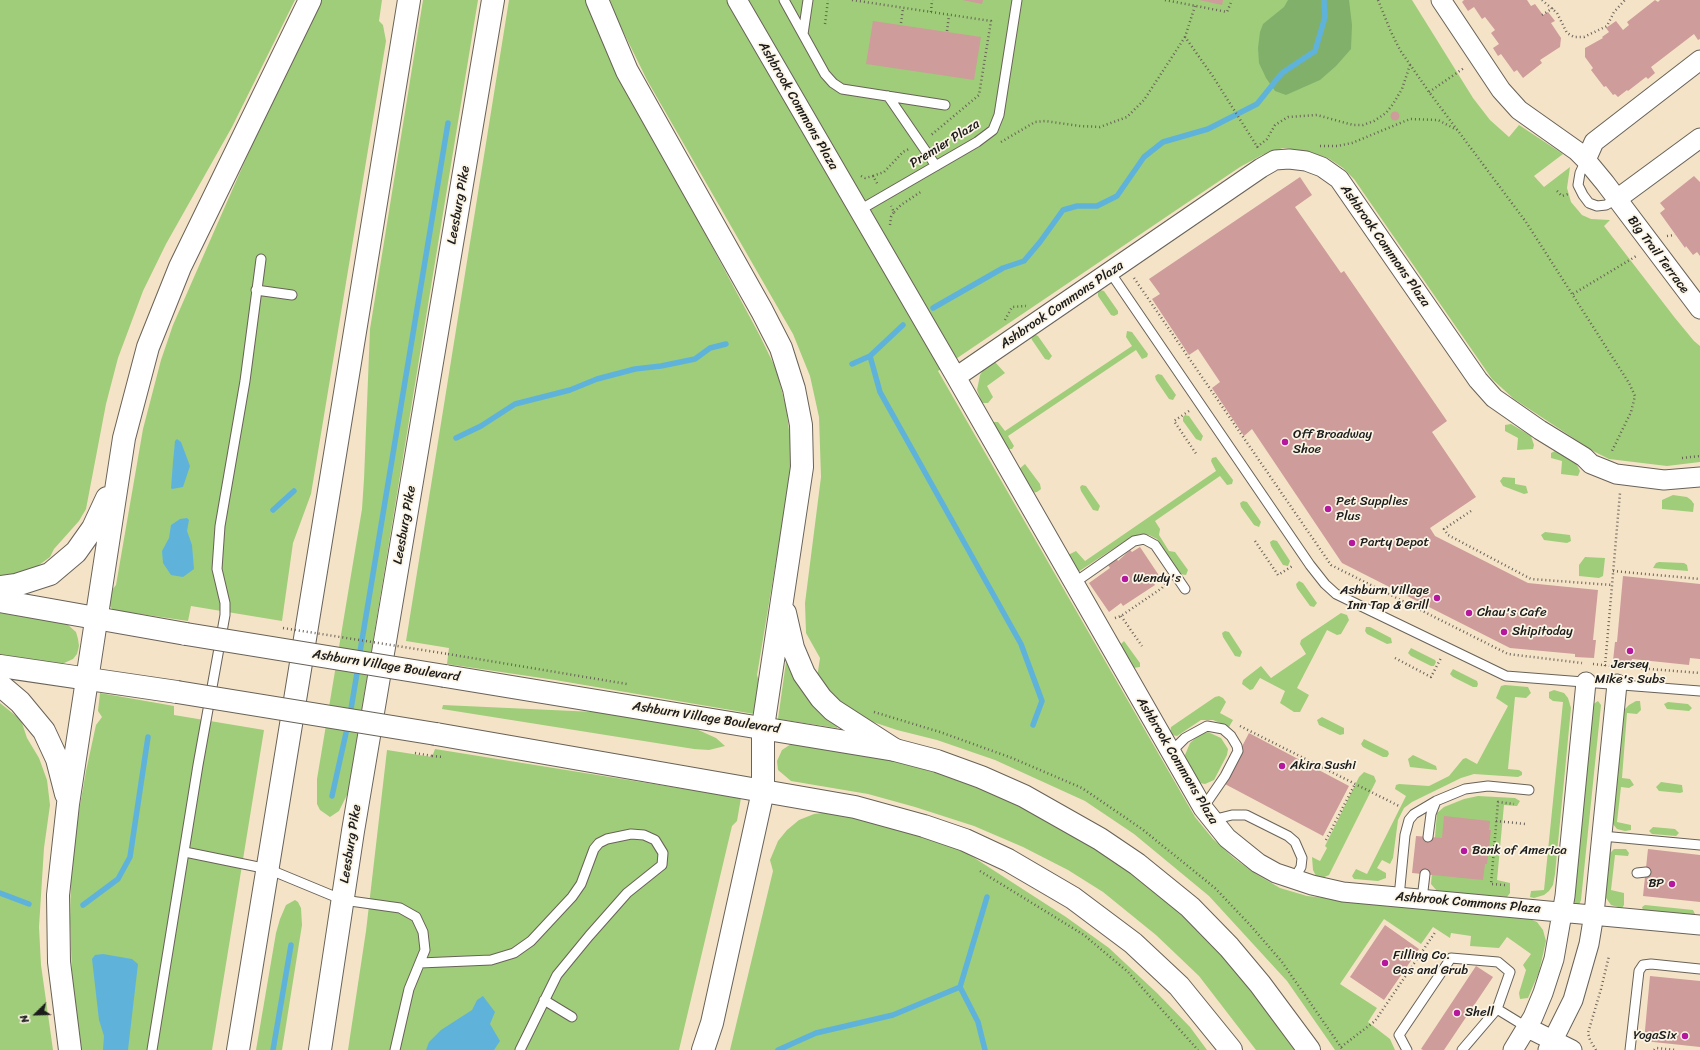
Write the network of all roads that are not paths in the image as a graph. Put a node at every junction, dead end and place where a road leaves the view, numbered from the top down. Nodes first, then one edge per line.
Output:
1 (310, 0) edge
2 (409, 0) edge
3 (493, 0) edge
4 (597, 0) edge
5 (737, 0) edge
6 (784, 0) edge
7 (808, 0) edge
8 (1017, 0) edge
9 (1441, 0) edge
10 (803, 34) junction
11 (1700, 60) edge
12 (888, 96) junction
13 (945, 105) dead end
14 (1700, 138) edge
15 (1586, 160) junction
16 (936, 166) junction
17 (1617, 199) junction
18 (858, 211) junction
19 (261, 259) dead end
20 (1116, 268) junction
21 (256, 290) junction
22 (292, 295) dead end
23 (1700, 309) edge
24 (956, 377) junction
25 (118, 477) junction
26 (1700, 477) edge
27 (1074, 583) junction
28 (0, 586) edge
29 (1185, 590) dead end
30 (0, 601) edge
31 (783, 603) junction
32 (97, 617) junction
33 (0, 666) edge
34 (1617, 672) junction
35 (87, 678) junction
36 (1586, 682) junction
37 (0, 685) edge
38 (1700, 691) edge
39 (763, 727) junction
40 (895, 750) junction
41 (1171, 752) junction
42 (1529, 790) dead end
43 (763, 791) junction
44 (1436, 800) junction
45 (68, 804) junction
46 (1207, 814) junction
47 (1602, 836) junction
48 (1428, 837) dead end
49 (1700, 845) edge
50 (185, 852) junction
51 (268, 869) junction
52 (1424, 874) dead end
53 (1294, 879) junction
54 (1399, 897) junction
55 (1422, 899) junction
56 (342, 900) junction
57 (1563, 912) junction
58 (1594, 914) junction
59 (1700, 926) edge
60 (420, 963) junction
61 (1700, 969) edge
62 (544, 1000) junction
63 (1497, 1009) junction
64 (572, 1018) dead end
65 (1528, 1028) junction
66 (1551, 1045) edge
67 (70, 1050) edge
68 (152, 1050) edge
69 (238, 1050) edge
70 (320, 1050) edge
71 (395, 1050) edge
72 (520, 1050) edge
73 (703, 1050) edge
74 (1231, 1050) edge
75 (1309, 1050) edge
76 (1407, 1050) edge
77 (1462, 1050) edge
78 (1513, 1050) edge
79 (1572, 1050) edge
80 (1630, 1050) edge

1 - 25 main road
2 - 51 main road
3 - 56 main road, Leesburg Pike
4 - 31 main road
5 - 18 street, Ashbrook Commons Plaza
6 - 10 lane
7 - 10 lane
8 - 16 lane, Premier Plaza
9 - 15 street, Big Trail Terrace
10 - 12 lane
11 - 15 street
12 - 13 lane
12 - 16 lane
14 - 17 street
15 - 17 street, Big Trail Terrace
15 - 17 lane
16 - 18 lane, Premier Plaza
17 - 23 street, Big Trail Terrace
18 - 24 street, Ashbrook Commons Plaza
19 - 21 lane
20 - 24 street, Ashbrook Commons Plaza
20 - 26 street, Ashbrook Commons Plaza
20 - 36 lane
21 - 22 lane
21 - 50 lane
24 - 27 street, Ashbrook Commons Plaza
25 - 28 main road
25 - 32 main road
27 - 29 lane
27 - 41 street, Ashbrook Commons Plaza
30 - 32 main road, Ashburn Village Boulevard
31 - 39 main road
31 - 40 main road
32 - 35 main road
32 - 39 main road, Ashburn Village Boulevard, bridge
33 - 35 main road
34 - 36 lane
34 - 38 lane
34 - 47 street
35 - 43 main road, bridge
35 - 45 main road
36 - 57 street
37 - 45 main road
39 - 40 main road, Ashburn Village Boulevard
39 - 43 main road
40 - 75 main road, Ashburn Village Boulevard
41 - 46 street, Ashbrook Commons Plaza
41 - 46 lane
42 - 44 lane
43 - 73 main road
43 - 74 main road
44 - 48 lane
44 - 54 lane
45 - 67 main road
46 - 53 street, Ashbrook Commons Plaza
46 - 53 lane
47 - 49 lane
47 - 58 street
50 - 51 lane
50 - 68 lane
51 - 56 lane
51 - 69 main road
52 - 55 lane
53 - 54 street, Ashbrook Commons Plaza
54 - 55 street, Ashbrook Commons Plaza
55 - 57 street, Ashbrook Commons Plaza
56 - 60 lane
56 - 70 main road, Leesburg Pike
57 - 58 street, Ashbrook Commons Plaza
57 - 65 street
58 - 59 street, Ashbrook Commons Plaza
58 - 66 street
60 - 62 lane
60 - 71 lane
61 - 80 lane
62 - 64 lane
62 - 72 lane
63 - 65 lane
63 - 76 lane
63 - 77 lane
65 - 66 street
65 - 78 street
66 - 79 street

